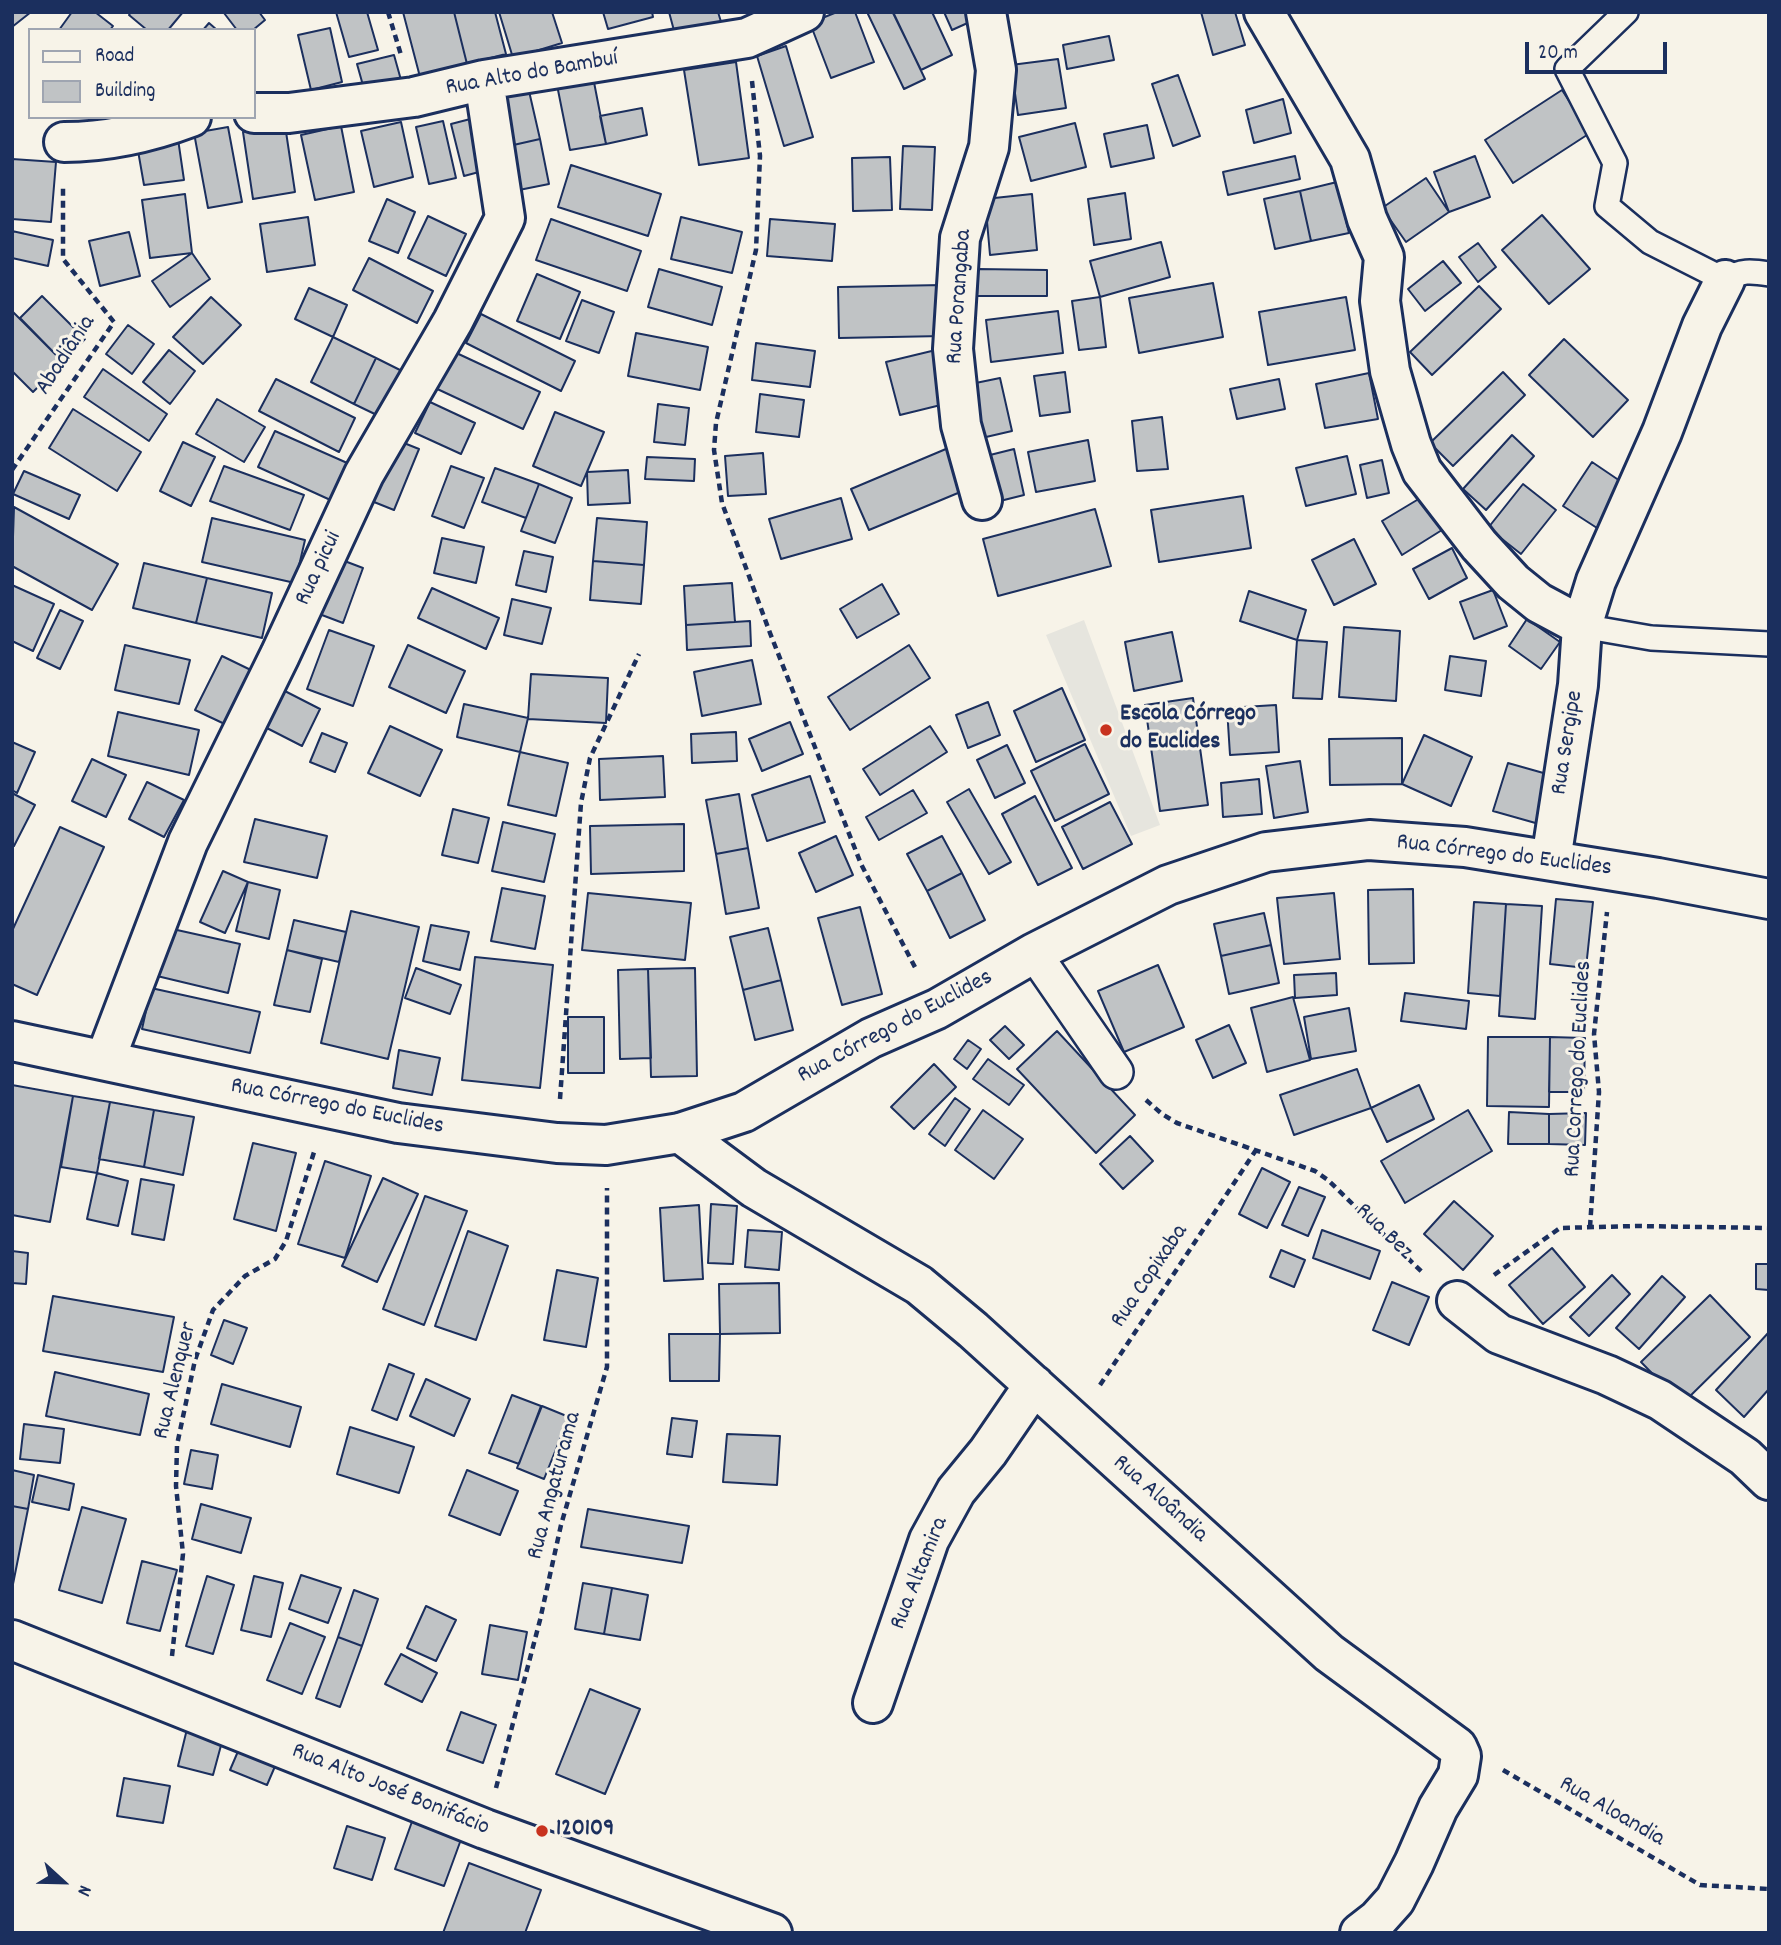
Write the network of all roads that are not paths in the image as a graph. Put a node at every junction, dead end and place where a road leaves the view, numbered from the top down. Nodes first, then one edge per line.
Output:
1 (804, 12) edge
2 (986, 12) edge
3 (1264, 12) edge
4 (1626, 12) edge
5 (484, 80) junction
6 (256, 113) edge
7 (186, 119) edge
8 (64, 142) road end
9 (1769, 274) edge
10 (1725, 280) junction
11 (982, 500) dead end
12 (1582, 626) junction
13 (1769, 644) edge
14 (1551, 860) junction
15 (1769, 899) edge
16 (1034, 953) junction
17 (12, 1041) edge
18 (105, 1060) junction
19 (1115, 1072) road end
20 (680, 1133) junction
21 (1457, 1301) road end
22 (1034, 1385) junction
23 (1769, 1480) edge
24 (12, 1640) edge
25 (873, 1703) dead end
26 (772, 1933) edge
27 (1360, 1933) edge

1 - 5 street, Rua Alto do Bambuí
2 - 11 street, Rua Porangaba
3 - 12 street
4 - 10 lane
5 - 6 street, Rua Alto do Bambuí
5 - 18 street, Rua picui
7 - 8 street
9 - 10 lane
10 - 12 street, Rua Sergipe
12 - 13 lane
12 - 14 street, Rua Sergipe
14 - 15 street, Rua Córrego do Euclides
14 - 16 street, Rua Córrego do Euclides
16 - 19 street
16 - 20 street, Rua Córrego do Euclides
17 - 18 street, Rua Córrego do Euclides
18 - 20 street, Rua Córrego do Euclides
20 - 22 street, Rua Aloândia
21 - 23 street
22 - 25 street, Rua Altamira
22 - 27 street, Rua Aloândia
24 - 26 street, Rua Alto José Bonifácio

